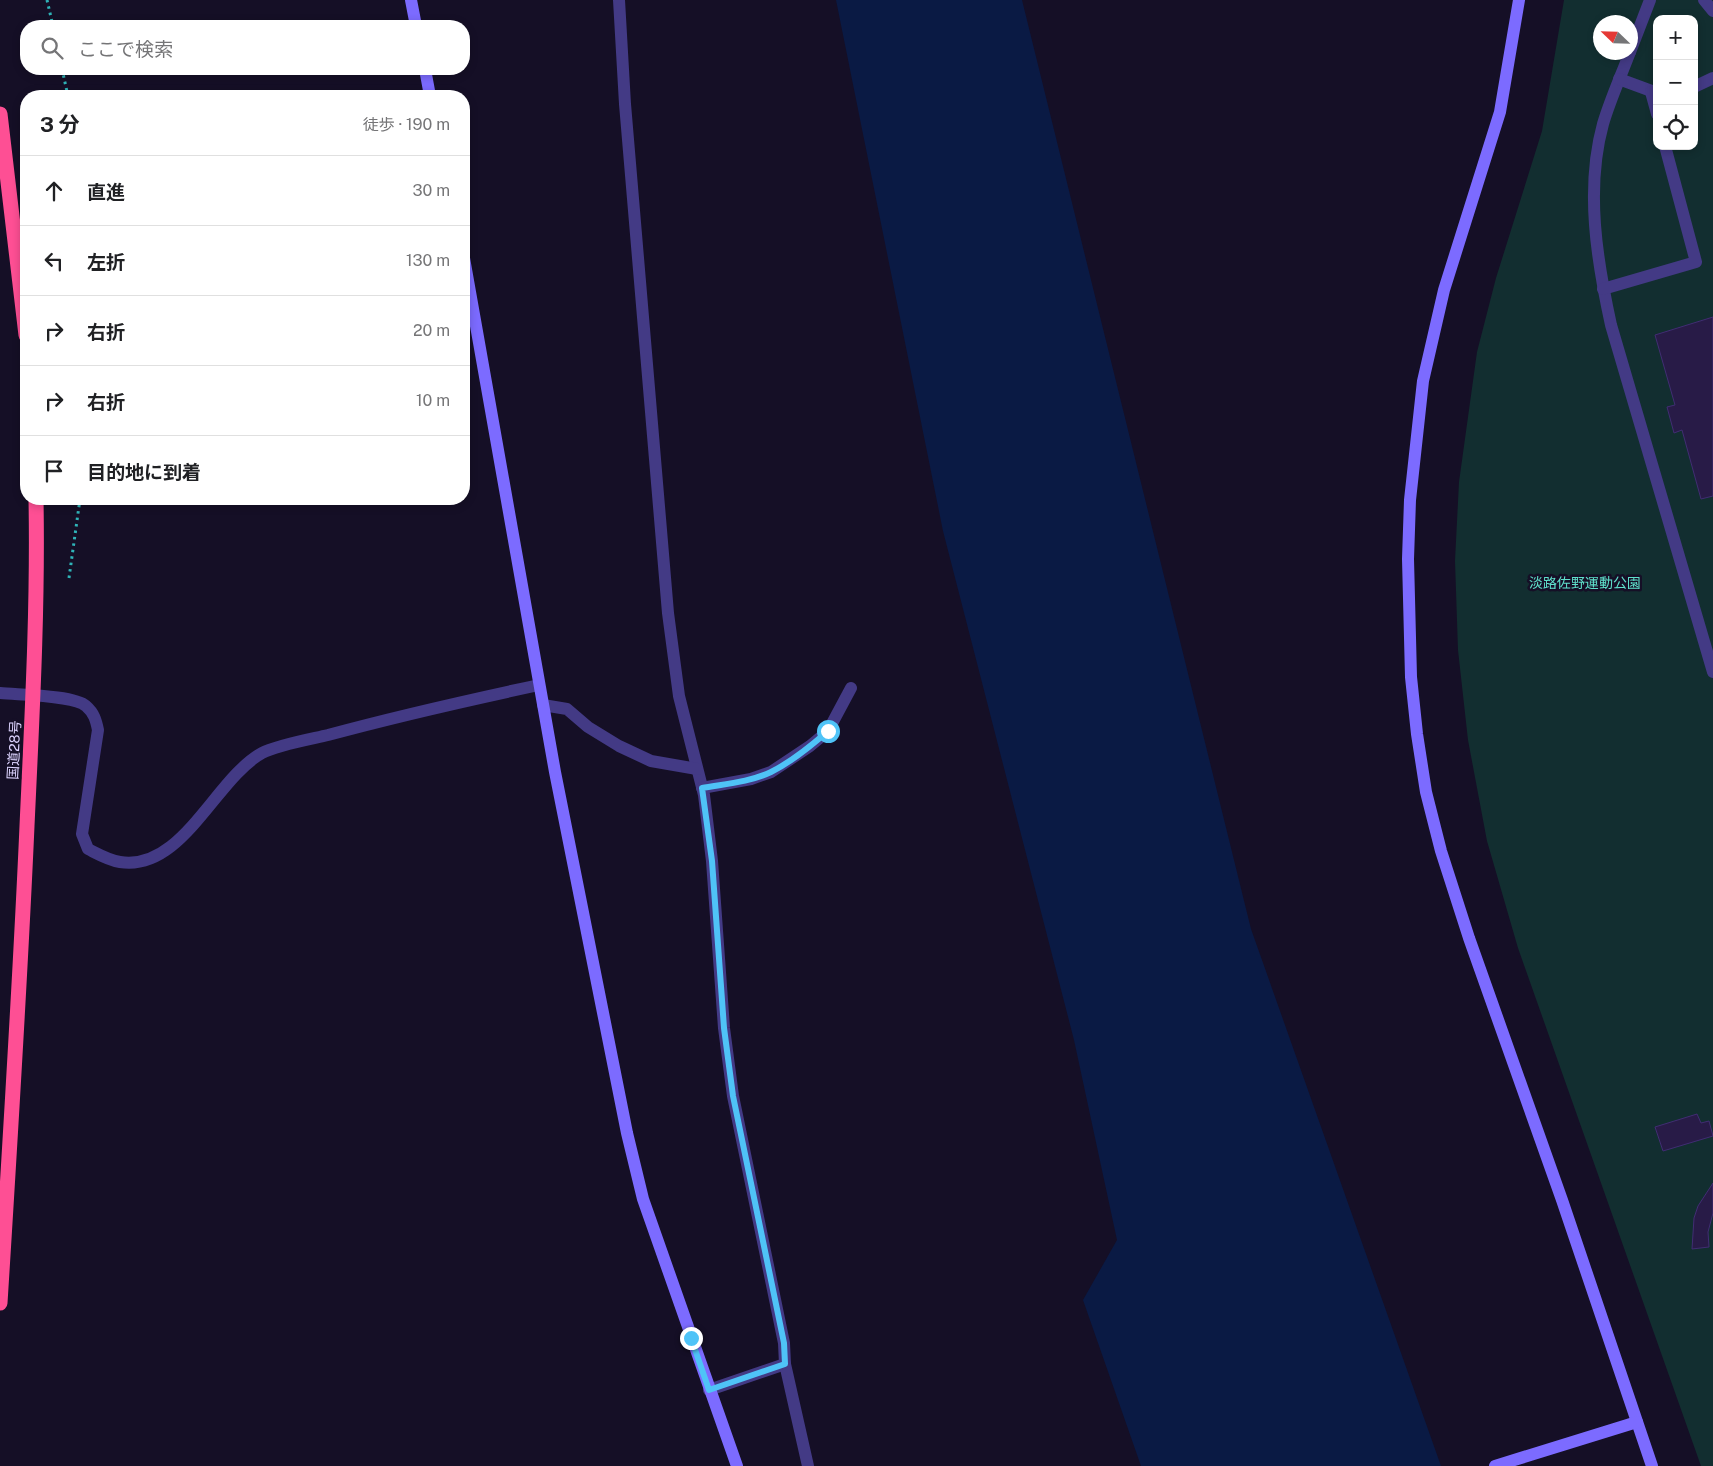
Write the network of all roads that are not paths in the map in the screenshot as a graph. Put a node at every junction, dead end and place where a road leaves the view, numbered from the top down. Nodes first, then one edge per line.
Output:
1 (411, 0) edge
2 (618, 0) edge
3 (1519, 0) edge
4 (1650, 0) edge
5 (1704, 0) edge
6 (1713, 11) edge
7 (415, 20) edge
8 (1638, 31) edge
9 (1627, 60) edge
10 (425, 75) edge
11 (1713, 78) edge
12 (1619, 80) junction
13 (1698, 85) edge
14 (429, 90) edge
15 (1653, 92) edge
16 (0, 114) edge
17 (1666, 150) edge
18 (20, 284) edge
19 (1603, 289) junction
20 (470, 292) edge
21 (36, 505) edge
22 (1713, 672) edge
23 (540, 686) junction
24 (851, 688) dead end
25 (0, 693) edge
26 (33, 696) junction
27 (543, 705) junction
28 (697, 769) junction
29 (702, 788) junction
30 (0, 1303) edge
31 (785, 1364) junction
32 (709, 1390) junction
33 (1637, 1422) junction
34 (737, 1466) edge
35 (808, 1466) edge
36 (1495, 1466) edge
37 (1652, 1466) edge

1 - 7 street
2 - 28 street
3 - 33 street
4 - 8 street
5 - 6 street
9 - 12 street
10 - 14 street
11 - 13 street
12 - 15 street
12 - 19 street
16 - 18 highway
17 - 19 street
19 - 22 street
20 - 23 street
21 - 26 highway, 国道28号
23 - 26 street
23 - 27 street
24 - 29 street
25 - 26 street
26 - 30 highway, 国道28号
27 - 28 street
27 - 32 street
28 - 29 street
29 - 31 street
31 - 32 street
31 - 35 street
32 - 34 street
33 - 36 street
33 - 37 street

